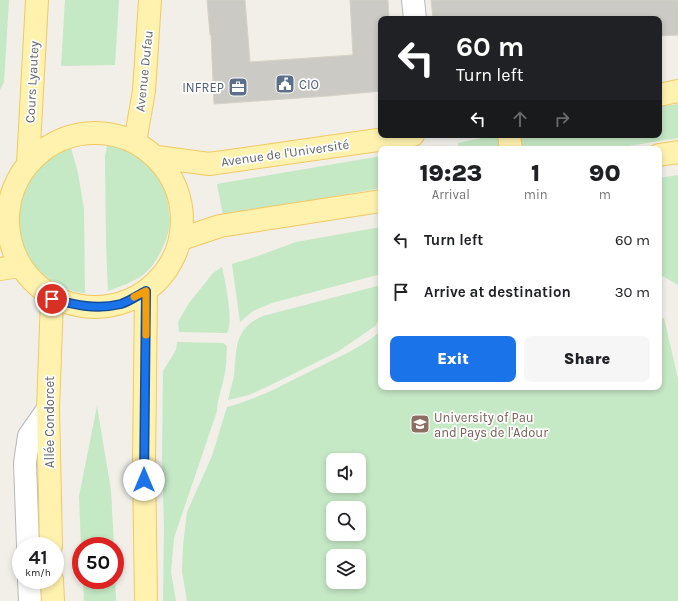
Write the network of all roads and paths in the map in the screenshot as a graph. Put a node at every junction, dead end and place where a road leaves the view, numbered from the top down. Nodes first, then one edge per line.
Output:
1 (37, 0) edge
2 (150, 0) edge
3 (414, 0) edge
4 (415, 16) edge
5 (678, 91) edge
6 (662, 94) edge
7 (392, 138) edge
8 (135, 142) junction
9 (678, 152) edge
10 (662, 155) edge
11 (156, 157) junction
12 (28, 164) junction
13 (378, 201) edge
14 (4, 206) edge
15 (181, 239) junction
16 (10, 267) edge
17 (146, 291) junction
18 (52, 299) junction
19 (48, 409) junction
20 (28, 537) edge
21 (51, 537) edge
22 (29, 589) edge
23 (52, 589) edge
24 (30, 601) edge
25 (53, 601) edge
26 (146, 601) edge

1 - 12 main road, Cours Lyautey
2 - 8 main road, Avenue Dufau
3 - 4 street
5 - 6 main road
7 - 11 main road, Avenue de l'Université
8 - 11 main road
8 - 12 main road
9 - 10 main road
11 - 15 main road
12 - 14 main road
13 - 15 main road
14 - 16 main road
15 - 17 main road
16 - 18 main road
17 - 18 main road
17 - 26 main road
18 - 19 main road, Allée Condorcet
19 - 20 street
19 - 21 main road, Allée Condorcet
22 - 24 street
23 - 25 main road

